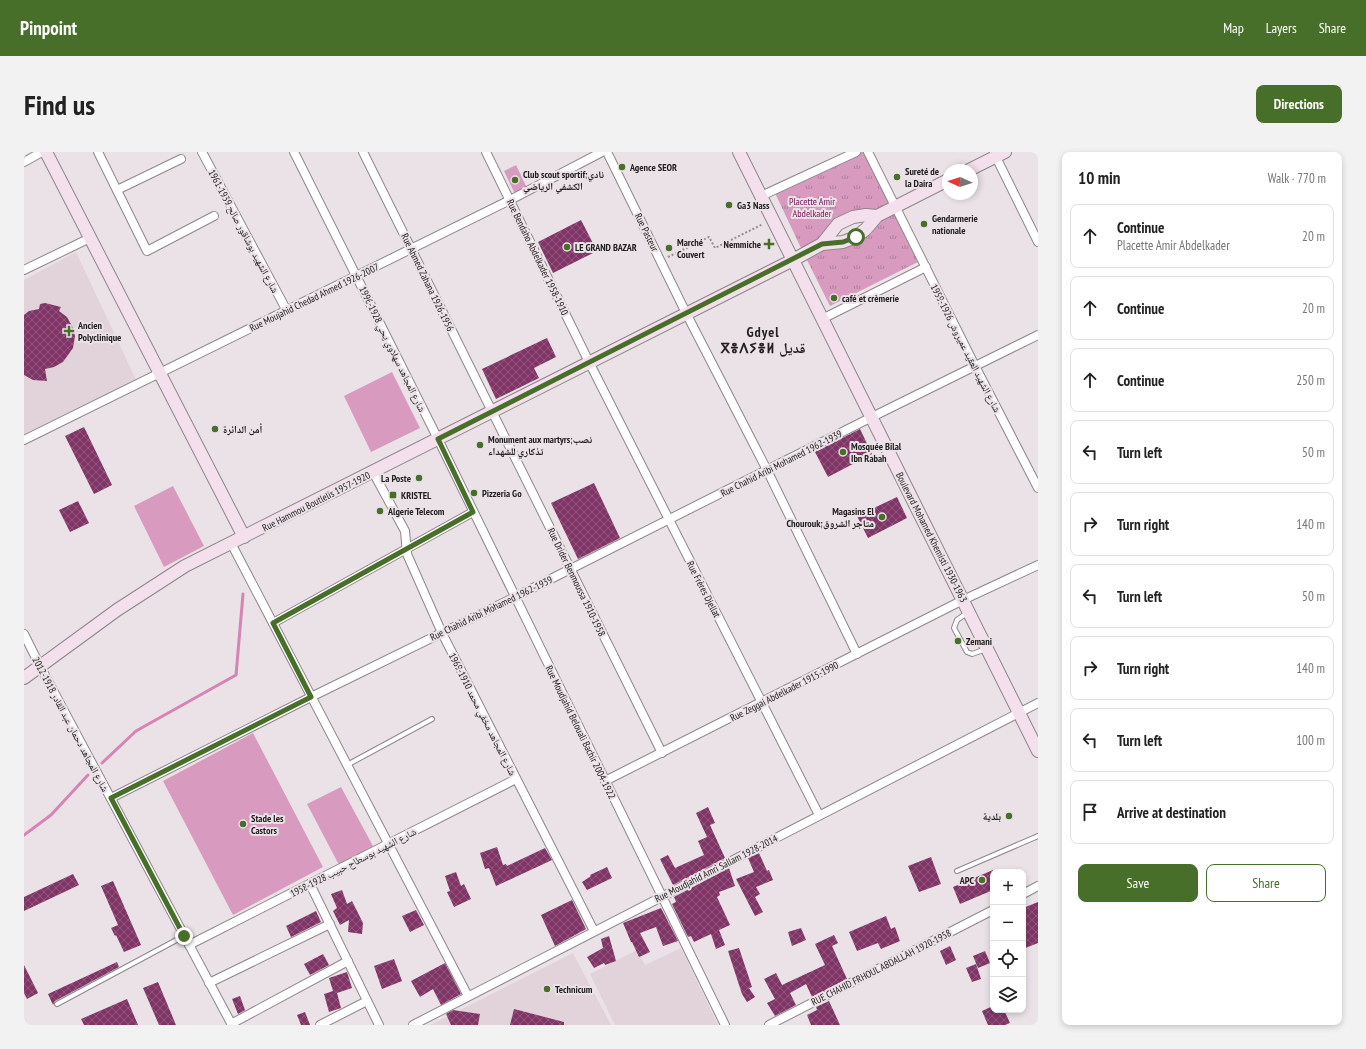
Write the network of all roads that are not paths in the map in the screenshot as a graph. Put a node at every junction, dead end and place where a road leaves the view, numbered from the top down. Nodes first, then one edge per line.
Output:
1 (42, 152) edge
2 (46, 152) edge
3 (98, 152) edge
4 (202, 152) edge
5 (294, 152) edge
6 (363, 152) edge
7 (486, 152) edge
8 (602, 152) edge
9 (607, 152) edge
10 (739, 152) edge
11 (856, 152) edge
12 (868, 152) edge
13 (998, 154) edge
14 (181, 159) dead end
15 (24, 162) edge
16 (978, 165) edge
17 (942, 183) edge
18 (117, 190) junction
19 (762, 196) junction
20 (510, 200) junction
21 (896, 206) junction
22 (214, 216) dead end
23 (877, 216) junction
24 (90, 238) junction
25 (1038, 242) edge
26 (822, 244) junction
27 (411, 248) junction
28 (793, 260) junction
29 (926, 267) junction
30 (24, 270) edge
31 (357, 276) junction
32 (287, 311) junction
33 (686, 313) junction
34 (822, 319) junction
35 (1038, 335) edge
36 (589, 362) junction
37 (975, 366) junction
38 (160, 374) junction
39 (492, 411) junction
40 (872, 417) junction
41 (438, 439) junction
42 (24, 440) edge
43 (767, 470) junction
44 (373, 472) junction
45 (1038, 488) edge
46 (473, 512) junction
47 (669, 520) junction
48 (244, 537) junction
49 (231, 543) junction
50 (407, 549) junction
51 (1038, 565) edge
52 (570, 569) junction
53 (515, 597) junction
54 (963, 600) junction
55 (969, 612) junction
56 (273, 623) junction
57 (442, 632) junction
58 (24, 634) edge
59 (987, 648) junction
60 (857, 654) junction
61 (40, 666) junction
62 (24, 678) edge
63 (311, 697) junction
64 (761, 702) junction
65 (1038, 703) edge
66 (1019, 712) junction
67 (432, 719) dead end
68 (1038, 751) edge
69 (662, 753) junction
70 (347, 765) junction
71 (516, 779) junction
72 (605, 781) junction
73 (111, 798) junction
74 (819, 815) junction
75 (1038, 836) edge
76 (388, 844) junction
77 (957, 871) dead end
78 (310, 884) junction
79 (1038, 886) edge
80 (1026, 892) edge
81 (662, 896) junction
82 (990, 912) edge
83 (330, 924) junction
84 (594, 931) junction
85 (184, 936) junction
86 (189, 945) junction
87 (348, 961) junction
88 (209, 983) junction
89 (468, 996) junction
90 (367, 1001) junction
91 (57, 1004) dead end
92 (232, 1025) edge
93 (320, 1025) edge
94 (379, 1025) edge
95 (413, 1025) edge
96 (725, 1025) edge
97 (769, 1025) edge

1 - 15 street
2 - 24 main road
3 - 18 street
4 - 32 street, شارع الشهيد بوشاقور صالح 1939-1961
5 - 31 street, شارع المجاهد سهلاوي يحي 1928-1996
6 - 27 street, Rue Ahmed Zahana 1926-1956
7 - 20 street, Rue Bendaho Abdelkader 1958-1910
8 - 20 street, Rue Moujahid Chedad Ahmed 1926-2007
9 - 33 street, Rue Pasteur
10 - 19 main road, Boulevard Mohamed Khemisti 1930-1963
11 - 19 street
12 - 21 street, شارع الشهيد العقيد عميروش 1926-1959
13 - 16 main road
13 - 25 street
14 - 18 street
17 - 21 main road
18 - 22 street
19 - 28 main road, Boulevard Mohamed Khemisti 1930-1963
20 - 27 street, Rue Moujahid Chedad Ahmed 1926-2007
20 - 36 street, Rue Bendaho Abdelkader 1958-1910
21 - 23 main road
21 - 29 street, شارع الشهيد العقيد عميروش 1926-1959
23 - 26 main road
23 - 26 main road
24 - 30 street
24 - 38 main road
26 - 28 main road, Rue Hammou Boutlelis 1957-1920
27 - 31 street, Rue Moujahid Chedad Ahmed 1926-2007
27 - 39 street, Rue Ahmed Zahana 1926-1956
28 - 33 main road, Rue Hammou Boutlelis 1957-1920
28 - 34 main road, Boulevard Mohamed Khemisti 1930-1963
29 - 34 street
29 - 37 street, شارع الشهيد العقيد عميروش 1926-1959
31 - 32 street, Rue Moujahid Chedad Ahmed 1926-2007
31 - 41 street, شارع المجاهد سهلاوي يحي 1928-1996
32 - 38 street, Rue Moujahid Chedad Ahmed 1926-2007
33 - 36 main road, Rue Hammou Boutlelis 1957-1920
33 - 43 street, Rue Pasteur
34 - 40 main road, Boulevard Mohamed Khemisti 1930-1963
35 - 37 street, Rue Chahid Aribi Mohamed 1962-1939
36 - 39 main road, Rue Hammou Boutlelis 1957-1920
36 - 47 street, Rue Frères Djellat
37 - 40 street, Rue Chahid Aribi Mohamed 1962-1939
37 - 45 street, شارع الشهيد العقيد عميروش 1926-1959
38 - 42 street, Rue Moujahid Chedad Ahmed 1926-2007
38 - 48 main road
39 - 41 main road, Rue Hammou Boutlelis 1957-1920
39 - 52 street, Rue Drider Benmoussa 1910-1958
40 - 43 street, Rue Chahid Aribi Mohamed 1962-1939
40 - 54 main road, Boulevard Mohamed Khemisti 1930-1963
41 - 44 main road, Rue Hammou Boutlelis 1957-1920
41 - 46 street, Rue Moudjahid Belouali Bachir 2004-1922
43 - 47 street, Rue Chahid Aribi Mohamed 1962-1939
43 - 60 street, Rue Pasteur
44 - 48 main road, Rue Hammou Boutlelis 1957-1920
44 - 50 street, شارع المجاهد مخفي محمد 1910-1969
46 - 50 street
46 - 53 street, Rue Moudjahid Belouali Bachir 2004-1922
47 - 52 street, Rue Chahid Aribi Mohamed 1962-1939
47 - 64 street, Rue Frères Djellat
48 - 49 main road, Rue Hammou Boutlelis 1957-1920
49 - 56 street
49 - 61 main road, Rue Hammou Boutlelis 1957-1920
50 - 56 street
50 - 57 street, شارع المجاهد مخفي محمد 1910-1969
51 - 54 street, Rue Zeggai Abdelkader 1915-1990
52 - 53 street, Rue Chahid Aribi Mohamed 1962-1939
52 - 69 street, Rue Drider Benmoussa 1910-1958
53 - 57 street, Rue Chahid Aribi Mohamed 1962-1939
53 - 72 street, Rue Moudjahid Belouali Bachir 2004-1922
54 - 55 main road, Boulevard Mohamed Khemisti 1930-1963
54 - 60 street, Rue Zeggai Abdelkader 1915-1990
55 - 59 main road, Boulevard Mohamed Khemisti 1930-1963
55 - 59 lane
56 - 63 street
57 - 63 street, Rue Chahid Aribi Mohamed 1962-1939
57 - 71 street, شارع المجاهد مخفي محمد 1910-1969
58 - 61 street, شارع المجاهد دحمان عبد القادر 1918-2012
59 - 66 main road, Boulevard Mohamed Khemisti 1930-1963
60 - 64 street, Rue Zeggai Abdelkader 1915-1990
61 - 62 main road, Rue Hammou Boutlelis 1957-1920
61 - 73 street, شارع المجاهد دحمان عبد القادر 1918-2012
63 - 70 street
63 - 73 street, Rue Chahid Aribi Mohamed 1962-1939
64 - 69 street, Rue Zeggai Abdelkader 1915-1990
64 - 74 street, Rue Frères Djellat
65 - 66 street, Rue Moudjahid Amri Sallam 1928-2014
66 - 68 main road, Boulevard Mohamed Khemisti 1930-1963
66 - 74 street, Rue Moudjahid Amri Sallam 1928-2014
67 - 70 lane
69 - 72 street, Rue Zeggai Abdelkader 1915-1990
70 - 76 street
71 - 76 street, شارع الشهيد بوسطاح حبيب 1928-1958
71 - 84 street, شارع المجاهد مخفي محمد 1910-1969
72 - 81 street, Rue Moudjahid Belouali Bachir 2004-1922
73 - 85 street, شارع المجاهد دحمان عبد القادر 1918-2012
74 - 81 street, Rue Moudjahid Amri Sallam 1928-2014
75 - 77 lane
76 - 78 street, شارع الشهيد بوسطاح حبيب 1928-1958
76 - 89 street
78 - 83 street
78 - 86 street, شارع الشهيد بوسطاح حبيب 1928-1958
79 - 80 street
81 - 84 street, Rue Moudjahid Amri Sallam 1928-2014
81 - 96 street, Rue Moudjahid Belouali Bachir 2004-1922
82 - 97 street, RUE CHAHID FRHOUL ABDALLAH 1920-1958
83 - 87 street
83 - 88 street
84 - 89 street, Rue Moudjahid Amri Sallam 1928-2014
85 - 86 street, شارع المجاهد دحمان عبد القادر 1918-2012
85 - 91 lane
86 - 88 street, شارع المجاهد دحمان عبد القادر 1918-2012
87 - 90 street
87 - 92 street
88 - 92 street, شارع المجاهد دحمان عبد القادر 1918-2012
89 - 95 street, Rue Moudjahid Amri Sallam 1928-2014
90 - 93 street
90 - 94 street

